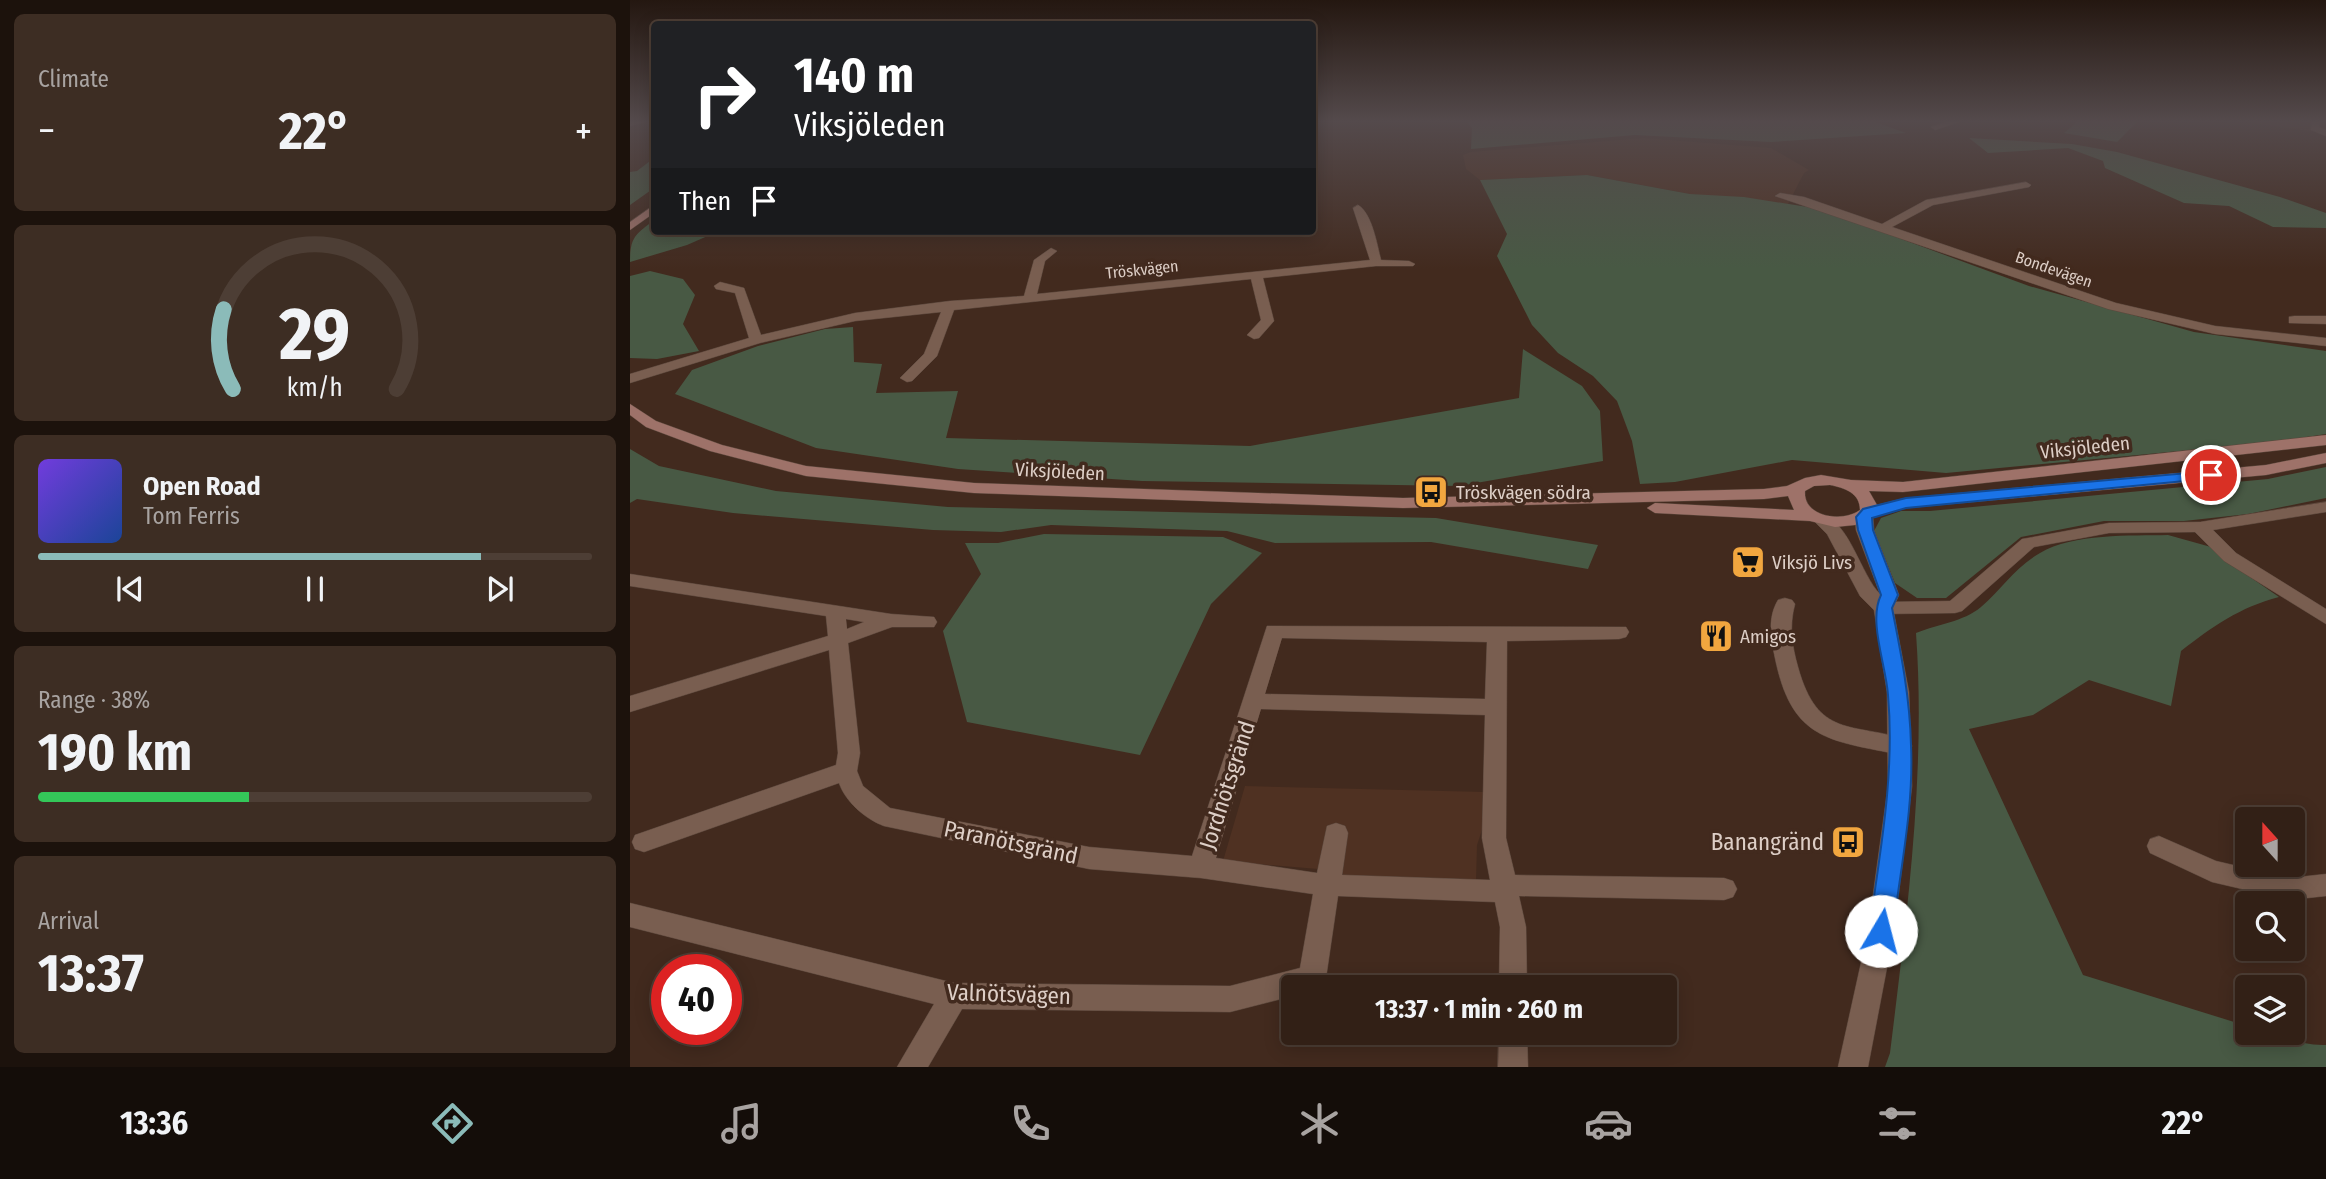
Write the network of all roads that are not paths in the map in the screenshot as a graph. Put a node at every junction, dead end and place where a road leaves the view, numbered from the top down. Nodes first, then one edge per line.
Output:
1 (2026, 185) dead end
2 (1780, 196) dead end
3 (1358, 208) dead end
4 (651, 210) edge
5 (630, 226) edge
6 (1882, 228) junction
7 (1051, 251) dead end
8 (1376, 263) junction
9 (1409, 264) dead end
10 (1256, 275) junction
11 (720, 286) dead end
12 (1030, 298) junction
13 (950, 305) junction
14 (2294, 320) dead end
15 (2326, 320) edge
16 (1254, 335) dead end
17 (756, 340) junction
18 (2326, 342) edge
19 (907, 378) dead end
20 (630, 379) edge
21 (630, 408) edge
22 (2326, 440) edge
23 (2326, 458) edge
24 (1849, 485) junction
25 (1797, 489) junction
26 (1501, 502) junction
27 (2326, 507) edge
28 (1867, 514) junction
29 (1818, 518) junction
30 (2200, 527) junction
31 (631, 581) edge
32 (1785, 604) dead end
33 (1884, 608) junction
34 (835, 611) junction
35 (2326, 618) edge
36 (891, 620) junction
37 (927, 622) dead end
38 (1619, 632) dead end
39 (1497, 635) junction
40 (837, 640) junction
41 (1253, 701) junction
42 (630, 704) edge
43 (1496, 707) junction
44 (1901, 746) junction
45 (846, 771) junction
46 (1336, 833) dead end
47 (644, 842) dead end
48 (2159, 846) dead end
49 (1200, 867) junction
50 (1326, 885) junction
51 (2326, 885) edge
52 (1505, 889) junction
53 (1724, 889) dead end
54 (630, 915) edge
55 (1513, 975) edge
56 (954, 996) junction
57 (1513, 1045) edge
58 (912, 1067) edge
59 (1513, 1067) edge
60 (1853, 1067) edge

1 - 6 street
2 - 6 street, Bondevägen
3 - 8 street
4 - 5 main road
6 - 18 street, Bondevägen
7 - 12 street
8 - 9 street, Tröskvägen
8 - 10 street, Tröskvägen
10 - 12 street, Tröskvägen
10 - 16 street
11 - 17 street
12 - 13 street, Tröskvägen
13 - 17 street, Tröskvägen
13 - 19 street
14 - 15 street
17 - 20 street, Tröskvägen
21 - 26 main road, Viksjöleden
22 - 24 main road, Viksjöleden
23 - 28 main road, Viksjöleden
24 - 25 main road, Viksjöleden
24 - 28 main road
25 - 26 main road, Viksjöleden
25 - 29 main road
26 - 29 main road, Viksjöleden
27 - 30 street
28 - 29 main road, Viksjöleden
28 - 33 street
29 - 33 street
30 - 33 street
30 - 35 street
31 - 34 street
32 - 44 street
33 - 44 street
34 - 36 street
34 - 40 street
36 - 37 street
36 - 40 street
38 - 39 street, Jordnötsgränd
39 - 41 street, Jordnötsgränd
39 - 43 street
40 - 42 street
40 - 45 street
41 - 43 street, Jordnötsgränd
41 - 49 street, Jordnötsgränd
43 - 52 street
44 - 60 street
45 - 47 street
45 - 49 street, Paranötsgränd
46 - 50 street
48 - 51 street
49 - 50 street, Jordnötsgränd
50 - 52 street, Jordnötsgränd
50 - 56 street, Valnötsvägen
52 - 53 street, Jordnötsgränd
52 - 55 street
54 - 56 street, Valnötsvägen
56 - 58 street
57 - 59 street

